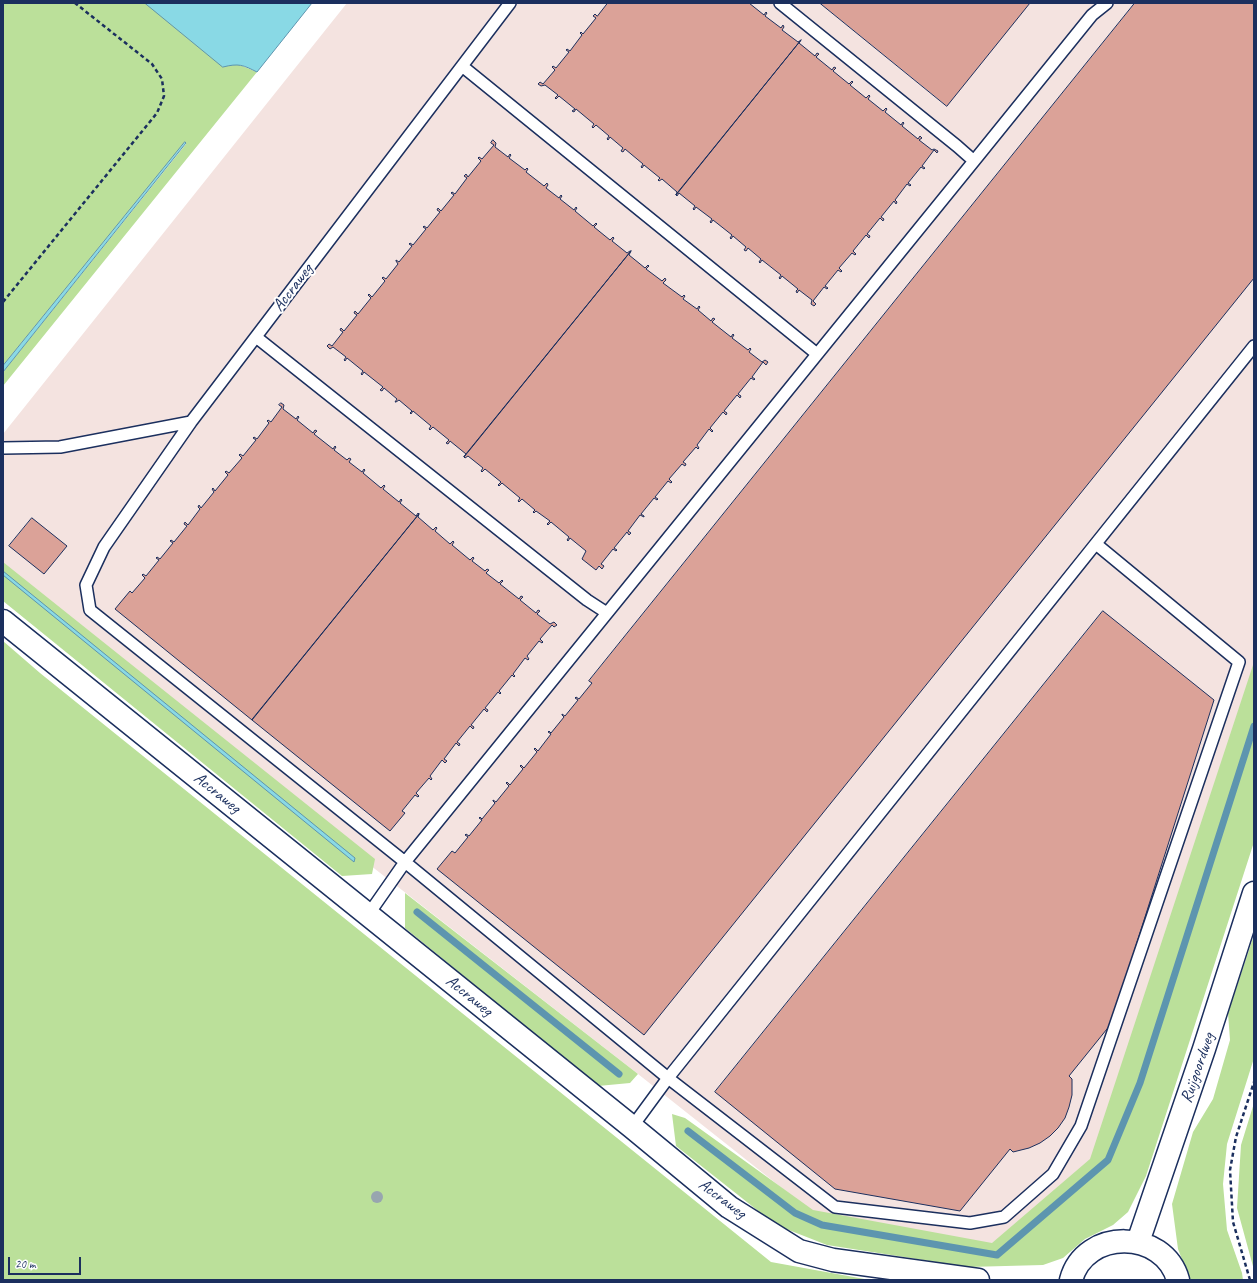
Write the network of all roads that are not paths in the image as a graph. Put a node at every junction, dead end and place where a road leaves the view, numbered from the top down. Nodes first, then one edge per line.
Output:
1 (510, 3) edge
2 (780, 3) edge
3 (1107, 3) edge
4 (462, 66) junction
5 (974, 161) junction
6 (256, 337) junction
7 (1254, 346) edge
8 (817, 354) junction
9 (191, 422) junction
10 (3, 448) edge
11 (1096, 544) junction
12 (607, 613) junction
13 (3, 621) edge
14 (405, 862) junction
15 (1254, 893) edge
16 (368, 915) junction
17 (668, 1078) junction
18 (632, 1127) junction
19 (1138, 1242) junction
20 (978, 1280) edge
21 (1071, 1280) edge
22 (1178, 1280) edge

1 - 4 lane, Accraweg
2 - 5 lane
3 - 5 lane
4 - 6 lane, Accraweg
4 - 8 lane
5 - 8 lane
6 - 9 lane, Accraweg
6 - 12 lane
7 - 11 lane
8 - 12 lane
9 - 10 lane
9 - 14 lane, Accraweg
11 - 17 lane
11 - 17 lane, Accraweg
12 - 14 lane
13 - 16 street, Accraweg
14 - 16 lane
14 - 17 lane, Accraweg
15 - 19 street, Ruijgoordweg
16 - 18 street, Accraweg
17 - 18 lane
18 - 20 street, Accraweg
19 - 21 street
19 - 22 street

